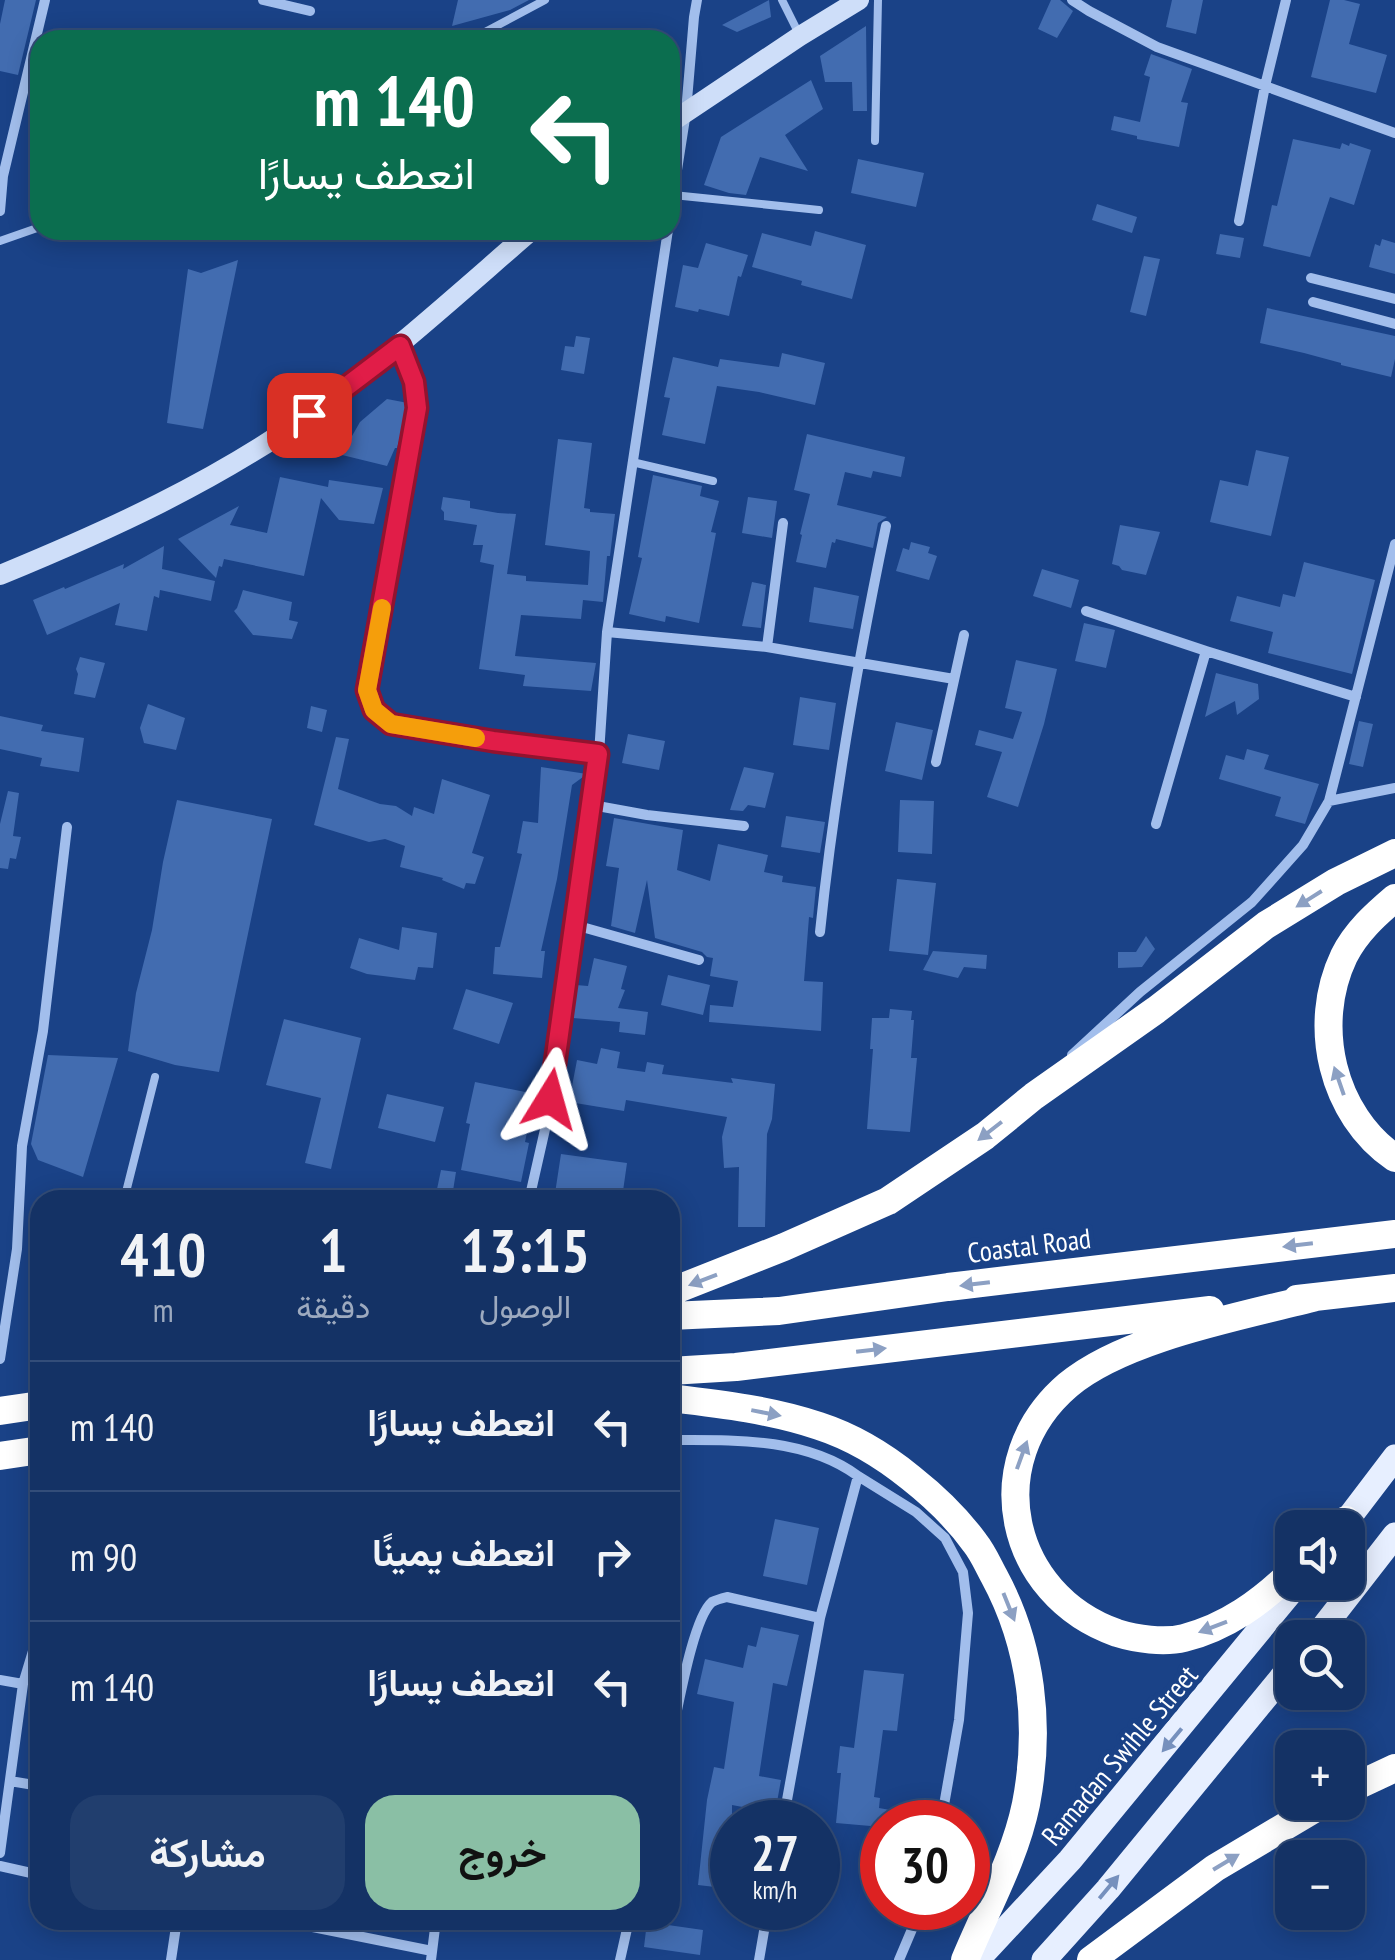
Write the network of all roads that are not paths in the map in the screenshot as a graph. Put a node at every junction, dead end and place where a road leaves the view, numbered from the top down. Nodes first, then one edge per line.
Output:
1 (45, 0) edge
2 (264, 0) edge
3 (546, 0) edge
4 (698, 0) edge
5 (782, 0) edge
6 (859, 0) edge
7 (878, 0) edge
8 (1072, 0) edge
9 (1286, 0) edge
10 (310, 11) dead end
11 (38, 30) edge
12 (489, 30) edge
13 (800, 36) junction
14 (30, 61) edge
15 (1264, 86) junction
16 (680, 105) edge
17 (680, 116) edge
18 (1395, 133) edge
19 (875, 140) dead end
20 (2, 176) edge
21 (680, 196) edge
22 (819, 210) dead end
23 (0, 211) edge
24 (1239, 221) dead end
25 (30, 230) edge
26 (521, 240) edge
27 (666, 240) edge
28 (0, 241) edge
29 (1310, 278) dead end
30 (1395, 300) edge
31 (1314, 302) dead end
32 (1395, 324) edge
33 (400, 346) junction
34 (632, 462) junction
35 (713, 481) dead end
36 (783, 523) dead end
37 (886, 526) dead end
38 (1395, 544) edge
39 (0, 575) edge
40 (1086, 611) dead end
41 (607, 632) junction
42 (964, 635) dead end
43 (767, 647) junction
44 (1206, 651) junction
45 (858, 662) junction
46 (954, 679) junction
47 (1356, 697) junction
48 (598, 754) junction
49 (936, 762) dead end
50 (1395, 788) edge
51 (1329, 801) junction
52 (592, 805) junction
53 (1156, 824) dead end
54 (744, 826) dead end
55 (67, 828) dead end
56 (1395, 853) edge
57 (1395, 898) edge
58 (575, 925) junction
59 (820, 932) dead end
60 (700, 960) dead end
61 (155, 1077) dead end
62 (1034, 1096) junction
63 (1395, 1158) edge
64 (127, 1190) edge
65 (531, 1190) edge
66 (1395, 1234) edge
67 (680, 1288) edge
68 (1395, 1288) edge
69 (1316, 1297) junction
70 (680, 1316) edge
71 (0, 1358) edge
72 (680, 1370) edge
73 (680, 1399) edge
74 (30, 1406) edge
75 (0, 1411) edge
76 (680, 1440) edge
77 (30, 1452) edge
78 (0, 1456) edge
79 (1395, 1458) edge
80 (858, 1476) junction
81 (1354, 1510) edge
82 (1395, 1535) edge
83 (1275, 1589) edge
84 (1284, 1600) edge
85 (820, 1618) junction
86 (1329, 1620) edge
87 (30, 1661) edge
88 (0, 1680) edge
89 (23, 1684) junction
90 (1275, 1686) edge
91 (680, 1700) edge
92 (1395, 1768) edge
93 (10, 1781) junction
94 (1365, 1782) edge
95 (30, 1784) edge
96 (788, 1800) edge
97 (945, 1800) edge
98 (1296, 1820) edge
99 (0, 1853) edge
100 (0, 1866) edge
101 (30, 1874) edge
102 (176, 1930) edge
103 (322, 1930) edge
104 (435, 1930) edge
105 (627, 1930) edge
106 (764, 1930) edge
107 (912, 1930) edge
108 (431, 1956) edge
109 (171, 1960) edge
110 (620, 1960) edge
111 (759, 1960) edge
112 (899, 1960) edge
113 (966, 1960) edge
114 (977, 1960) edge
115 (1044, 1960) edge
116 (1091, 1960) edge

1 - 11 street
2 - 10 street
3 - 12 lane
4 - 16 street
5 - 13 lane
6 - 13 street
7 - 19 lane
8 - 15 street
9 - 15 street
13 - 17 street
14 - 20 street
15 - 18 street
15 - 24 street
20 - 23 street
21 - 22 lane
25 - 28 lane
26 - 33 street
27 - 34 street
29 - 30 street
31 - 32 street
33 - 39 street
33 - 48 street
34 - 35 lane
34 - 41 street
36 - 43 street
37 - 45 street
38 - 47 street
40 - 44 street
41 - 43 street
41 - 48 street
42 - 46 street
43 - 45 street
44 - 47 street
44 - 53 street
45 - 46 street
45 - 59 street
46 - 49 street
47 - 51 street
48 - 52 street
50 - 51 street
51 - 62 street
52 - 54 street
52 - 58 street
55 - 71 street
56 -> 62 highway
63 -> 57 highway
58 - 60 street
58 - 65 street
61 - 64 lane
62 -> 67 highway
66 -> 70 highway, Coastal Road
68 - 69 highway
72 -> 69 highway
83 -> 69 highway
73 -> 113 highway
74 - 75 highway
76 - 80 street
77 - 78 highway
79 - 81 main road
80 - 85 street
80 - 97 street
82 - 86 main road
84 -> 114 main road, Ramadan Swihle Street
85 - 91 street
85 - 96 street
87 - 89 street
88 - 89 street
89 - 93 street
115 -> 90 main road
92 - 94 highway
93 - 95 street
93 - 99 street
116 -> 98 highway
100 - 101 street
102 - 109 street
103 - 108 street
104 - 108 street
105 - 110 street
106 - 111 street
107 - 112 street

